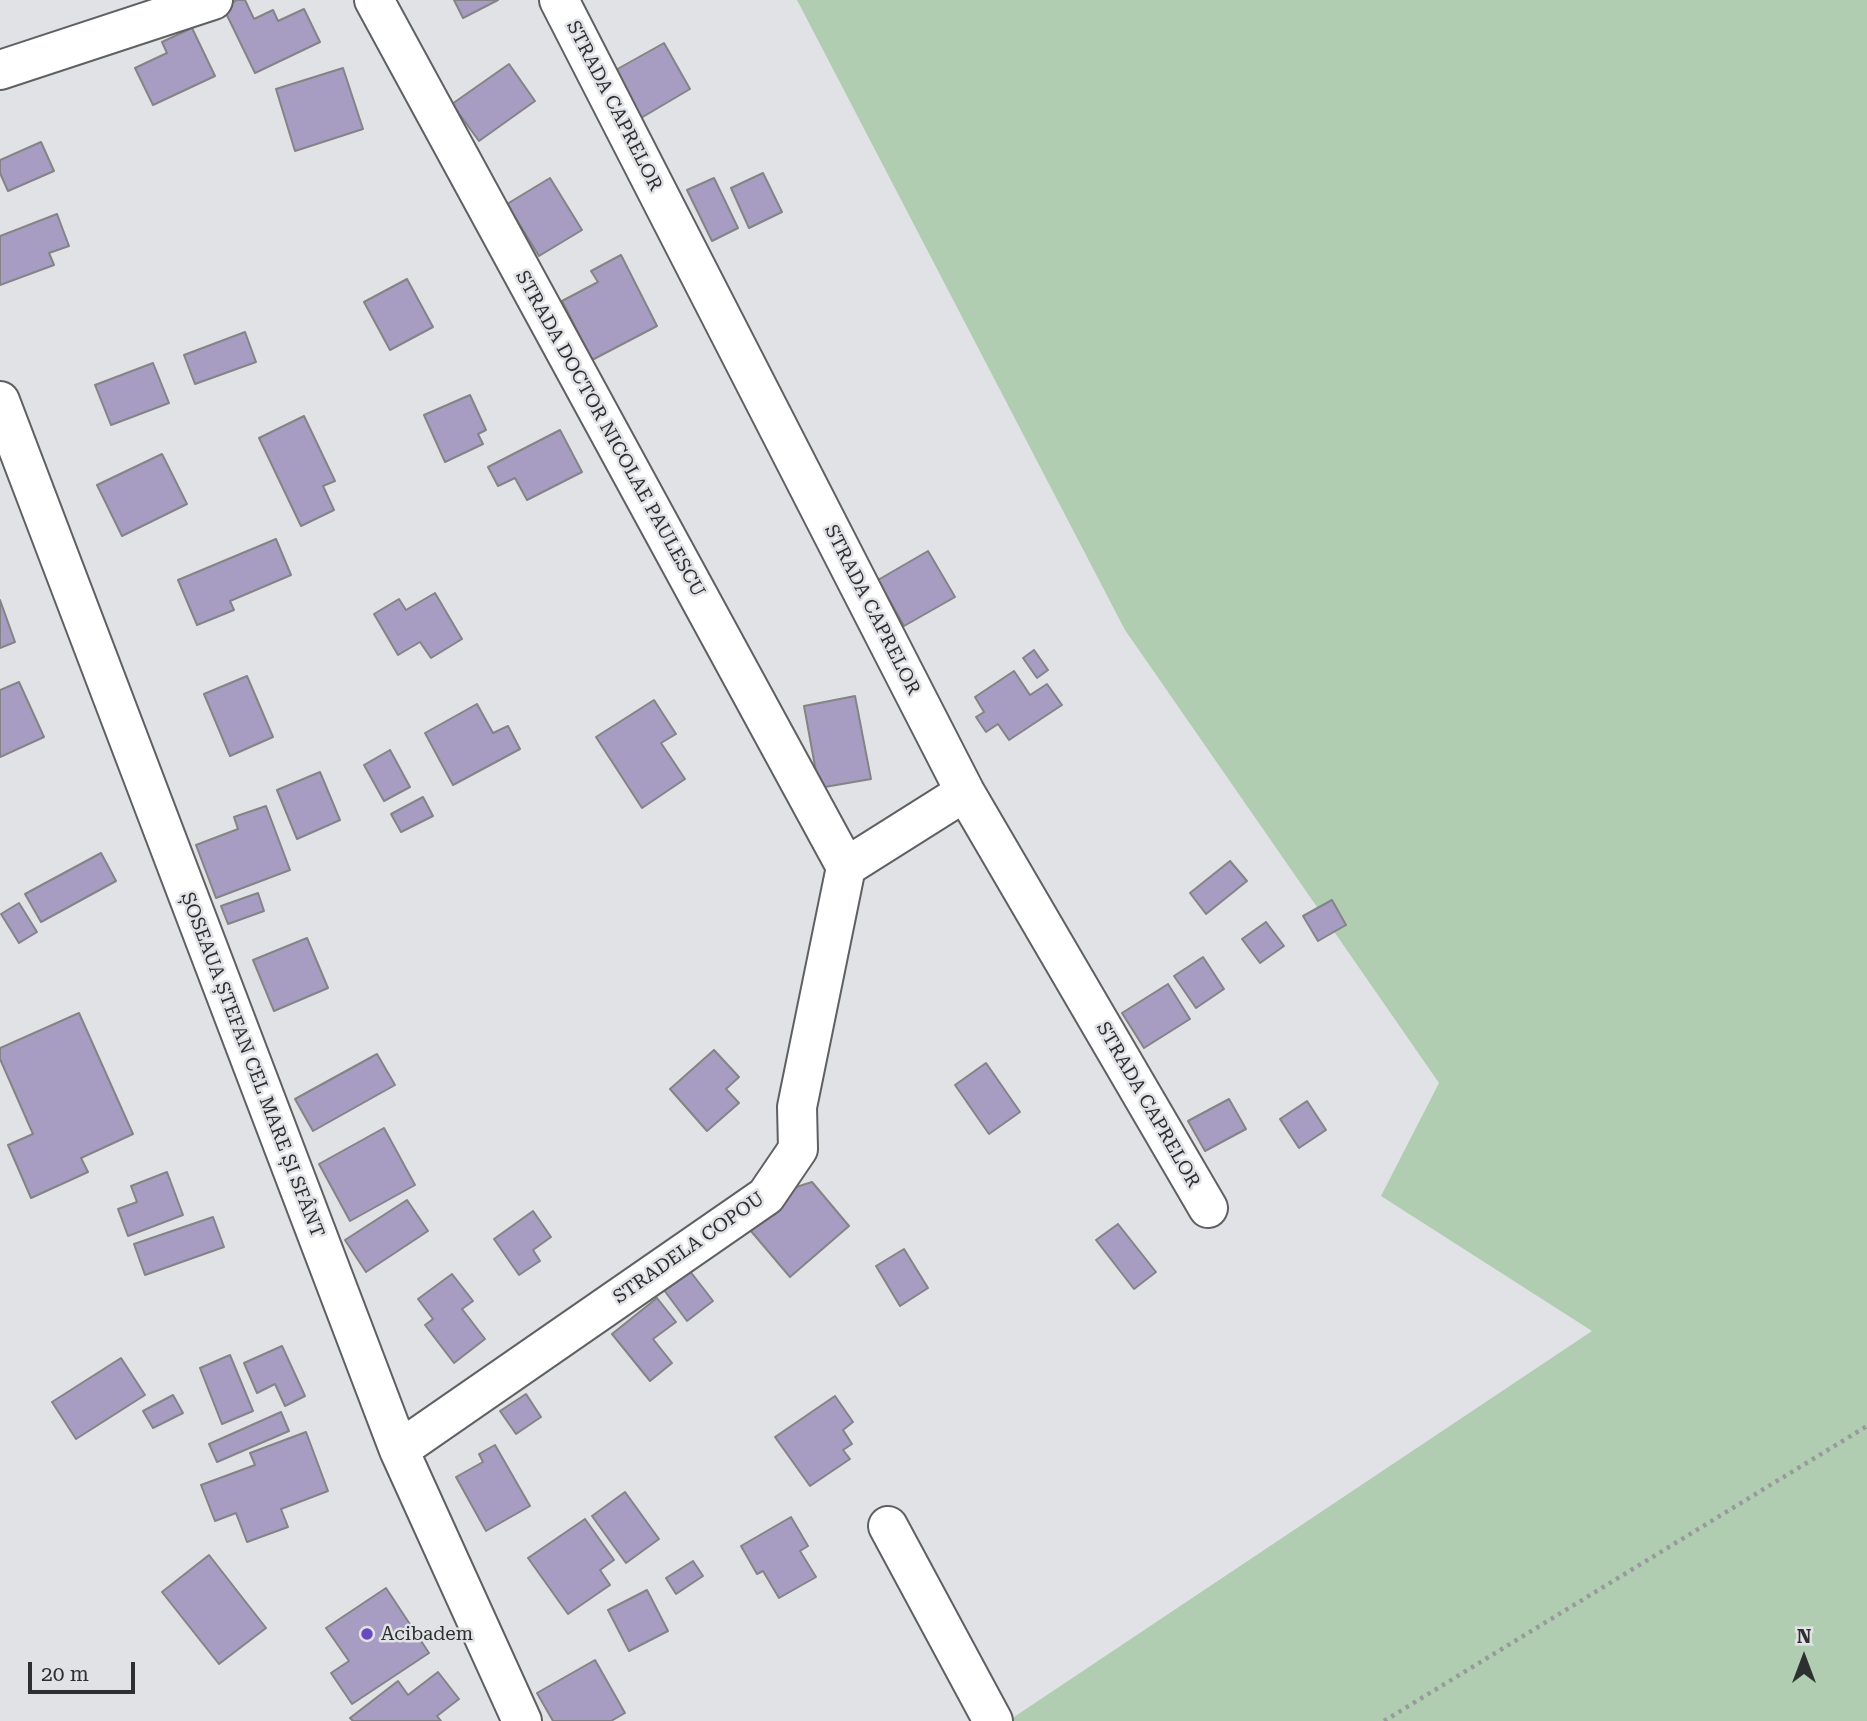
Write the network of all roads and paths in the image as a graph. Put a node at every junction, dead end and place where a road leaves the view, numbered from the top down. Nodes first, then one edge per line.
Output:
1 (213, 0) edge
2 (374, 0) edge
3 (559, 0) edge
4 (0, 70) edge
5 (0, 401) edge
6 (965, 792) junction
7 (846, 867) junction
8 (1208, 1208) dead end
9 (1867, 1426) edge
10 (399, 1450) junction
11 (888, 1526) dead end
12 (522, 1721) edge
13 (993, 1721) edge
14 (1384, 1721) edge

1 - 4 street
2 - 7 street, STRADA DOCTOR NICOLAE PAULESCU
3 - 6 street, STRADA CAPRELOR
5 - 10 street, ȘOSEAUA ȘTEFAN CEL MARE ȘI SFÂNT
6 - 7 street
6 - 8 street, STRADA CAPRELOR
7 - 10 street, STRADELA COPOU
9 - 14 path
10 - 12 street, ȘOSEAUA ȘTEFAN CEL MARE ȘI SFÂNT
11 - 13 street

